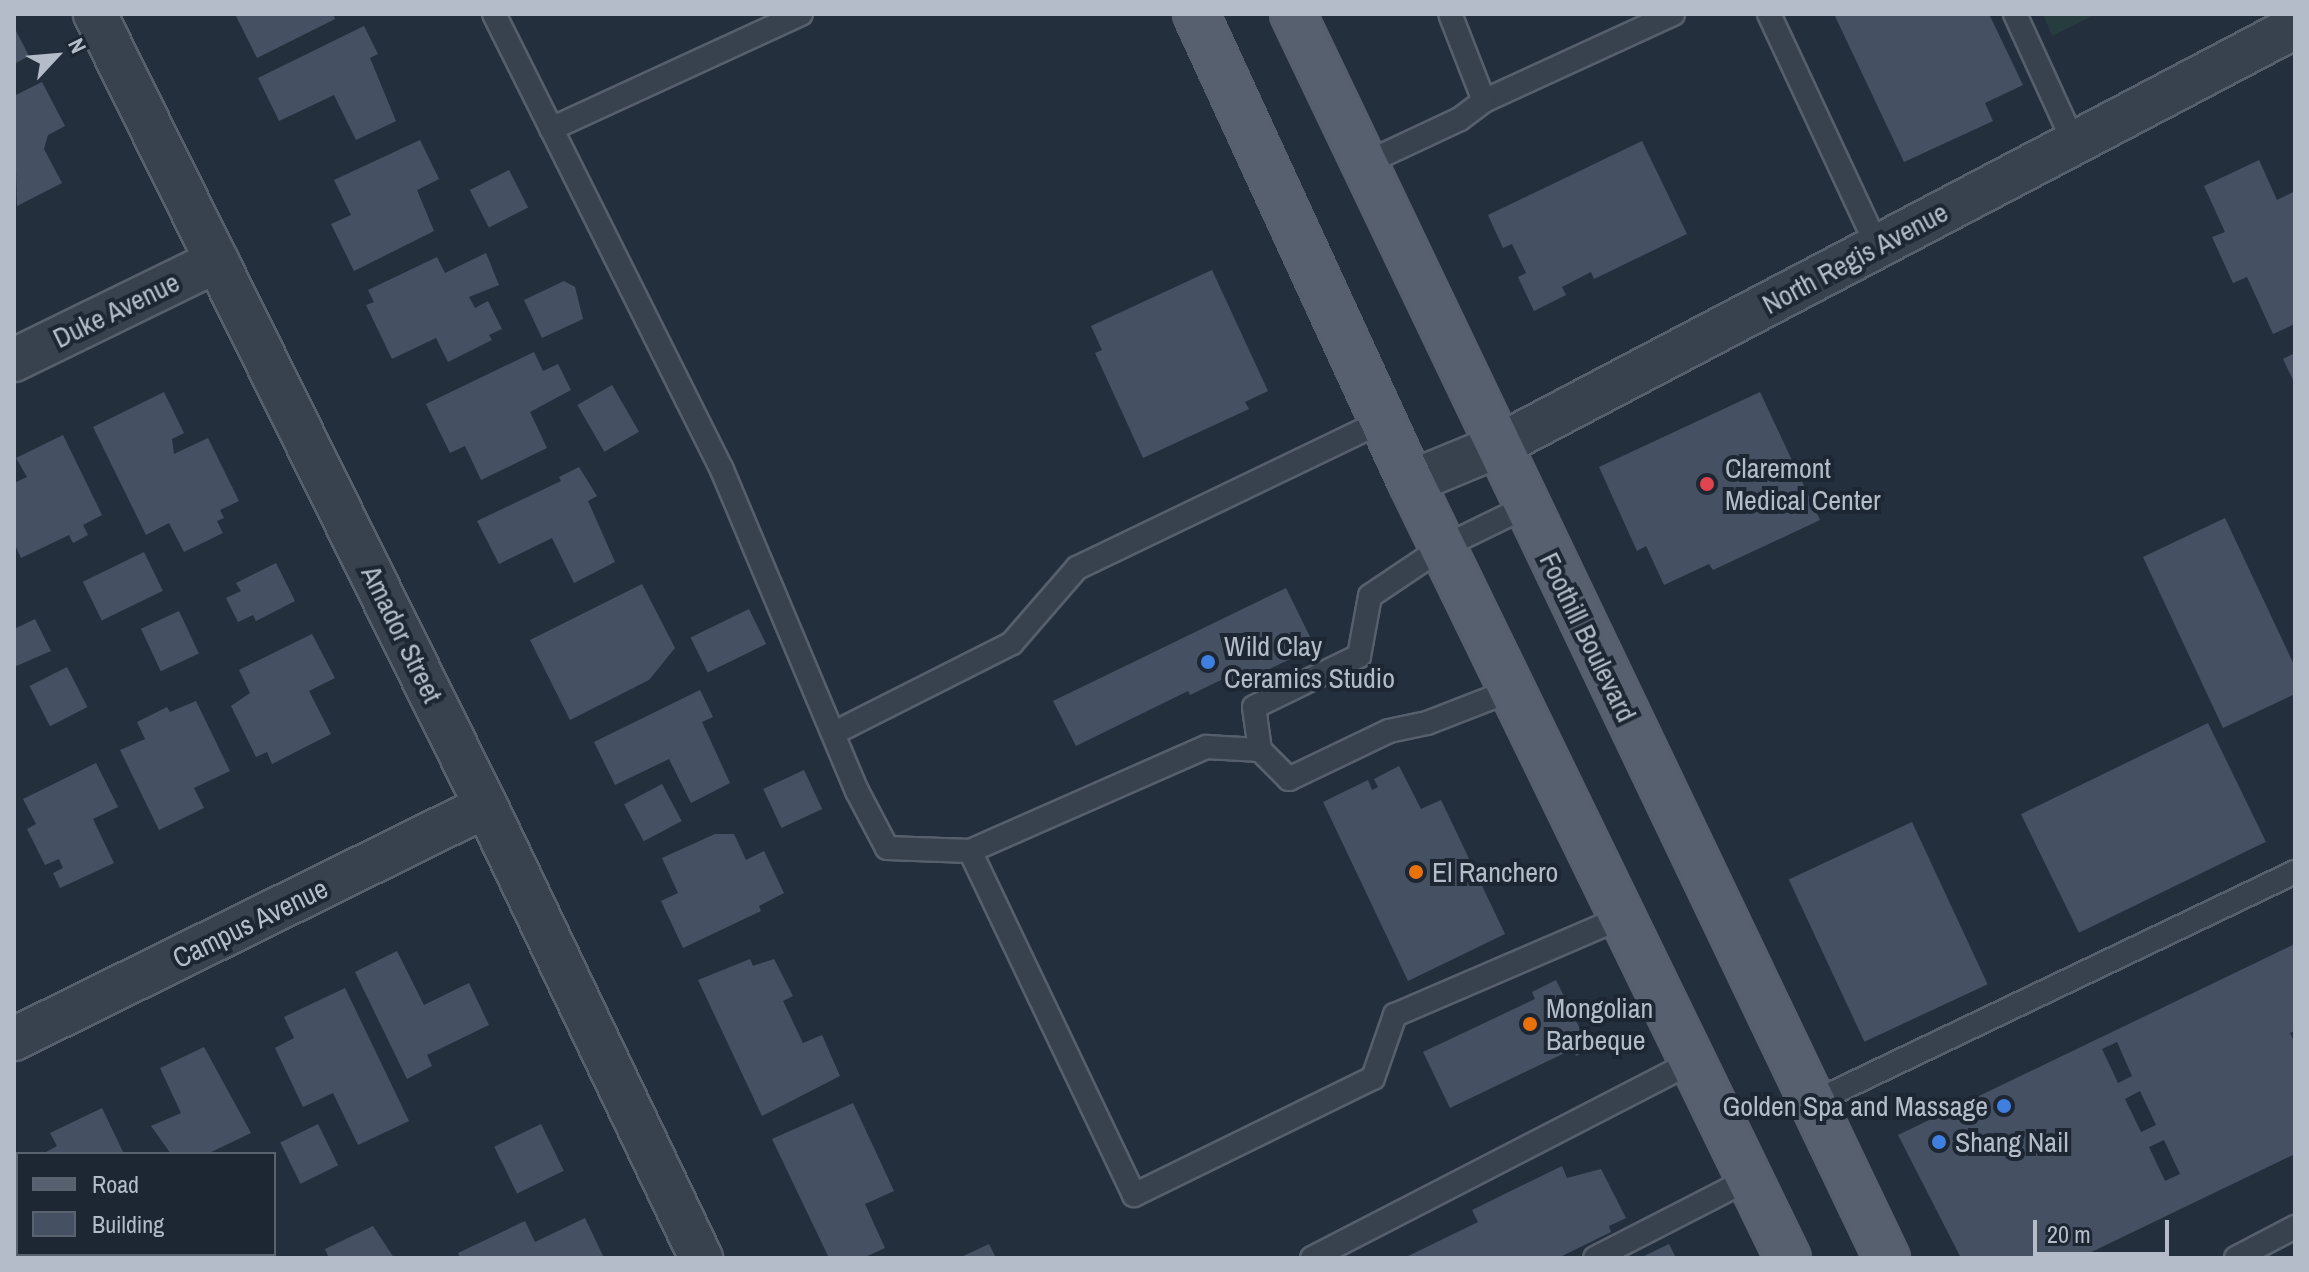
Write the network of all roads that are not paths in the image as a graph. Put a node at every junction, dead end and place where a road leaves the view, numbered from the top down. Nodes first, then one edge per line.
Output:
1 (95, 14) edge
2 (494, 14) edge
3 (801, 14) edge
4 (1196, 14) edge
5 (1293, 14) edge
6 (1450, 14) edge
7 (1673, 14) edge
8 (1769, 14) edge
9 (2015, 14) edge
10 (2295, 27) edge
11 (1484, 101) junction
12 (551, 129) junction
13 (2074, 143) junction
14 (1364, 164) junction
15 (1877, 246) junction
16 (217, 261) junction
17 (14, 360) edge
18 (1383, 421) junction
19 (1496, 447) junction
20 (1411, 482) junction
21 (1525, 507) junction
22 (1443, 547) junction
23 (1512, 690) junction
24 (836, 732) junction
25 (1260, 750) junction
26 (486, 806) junction
27 (970, 851) junction
28 (2295, 872) edge
29 (1623, 917) junction
30 (14, 1039) edge
31 (1692, 1062) junction
32 (1812, 1103) junction
33 (1749, 1179) junction
34 (2295, 1227) edge
35 (2246, 1256) edge
36 (701, 1258) edge
37 (1312, 1258) edge
38 (1595, 1258) edge
39 (1788, 1258) edge
40 (1887, 1258) edge

1 - 16 street, Amador Street
2 - 12 lane
3 - 12 lane
4 - 18 main road
5 - 14 main road, Foothill Boulevard
6 - 11 lane
7 - 11 lane
8 - 15 lane
9 - 13 lane
10 - 13 street, North Regis Avenue
11 - 14 lane
12 - 24 lane
13 - 15 street, North Regis Avenue
14 - 19 main road, Foothill Boulevard
15 - 19 street, North Regis Avenue
16 - 17 street, Duke Avenue
16 - 26 street, Amador Street
18 - 20 main road
18 - 24 lane
19 - 20 street, North Regis Avenue
19 - 21 main road, Foothill Boulevard
20 - 22 main road
21 - 22 lane
21 - 32 main road, Foothill Boulevard
22 - 23 main road
22 - 25 lane
23 - 25 lane
23 - 29 main road
24 - 27 lane
25 - 27 lane
26 - 30 street, Campus Avenue
26 - 36 street, Amador Street
27 - 29 lane
28 - 32 lane
29 - 31 main road
31 - 33 main road
31 - 37 lane
32 - 40 main road, Foothill Boulevard
33 - 38 lane
33 - 39 main road
34 - 35 lane

